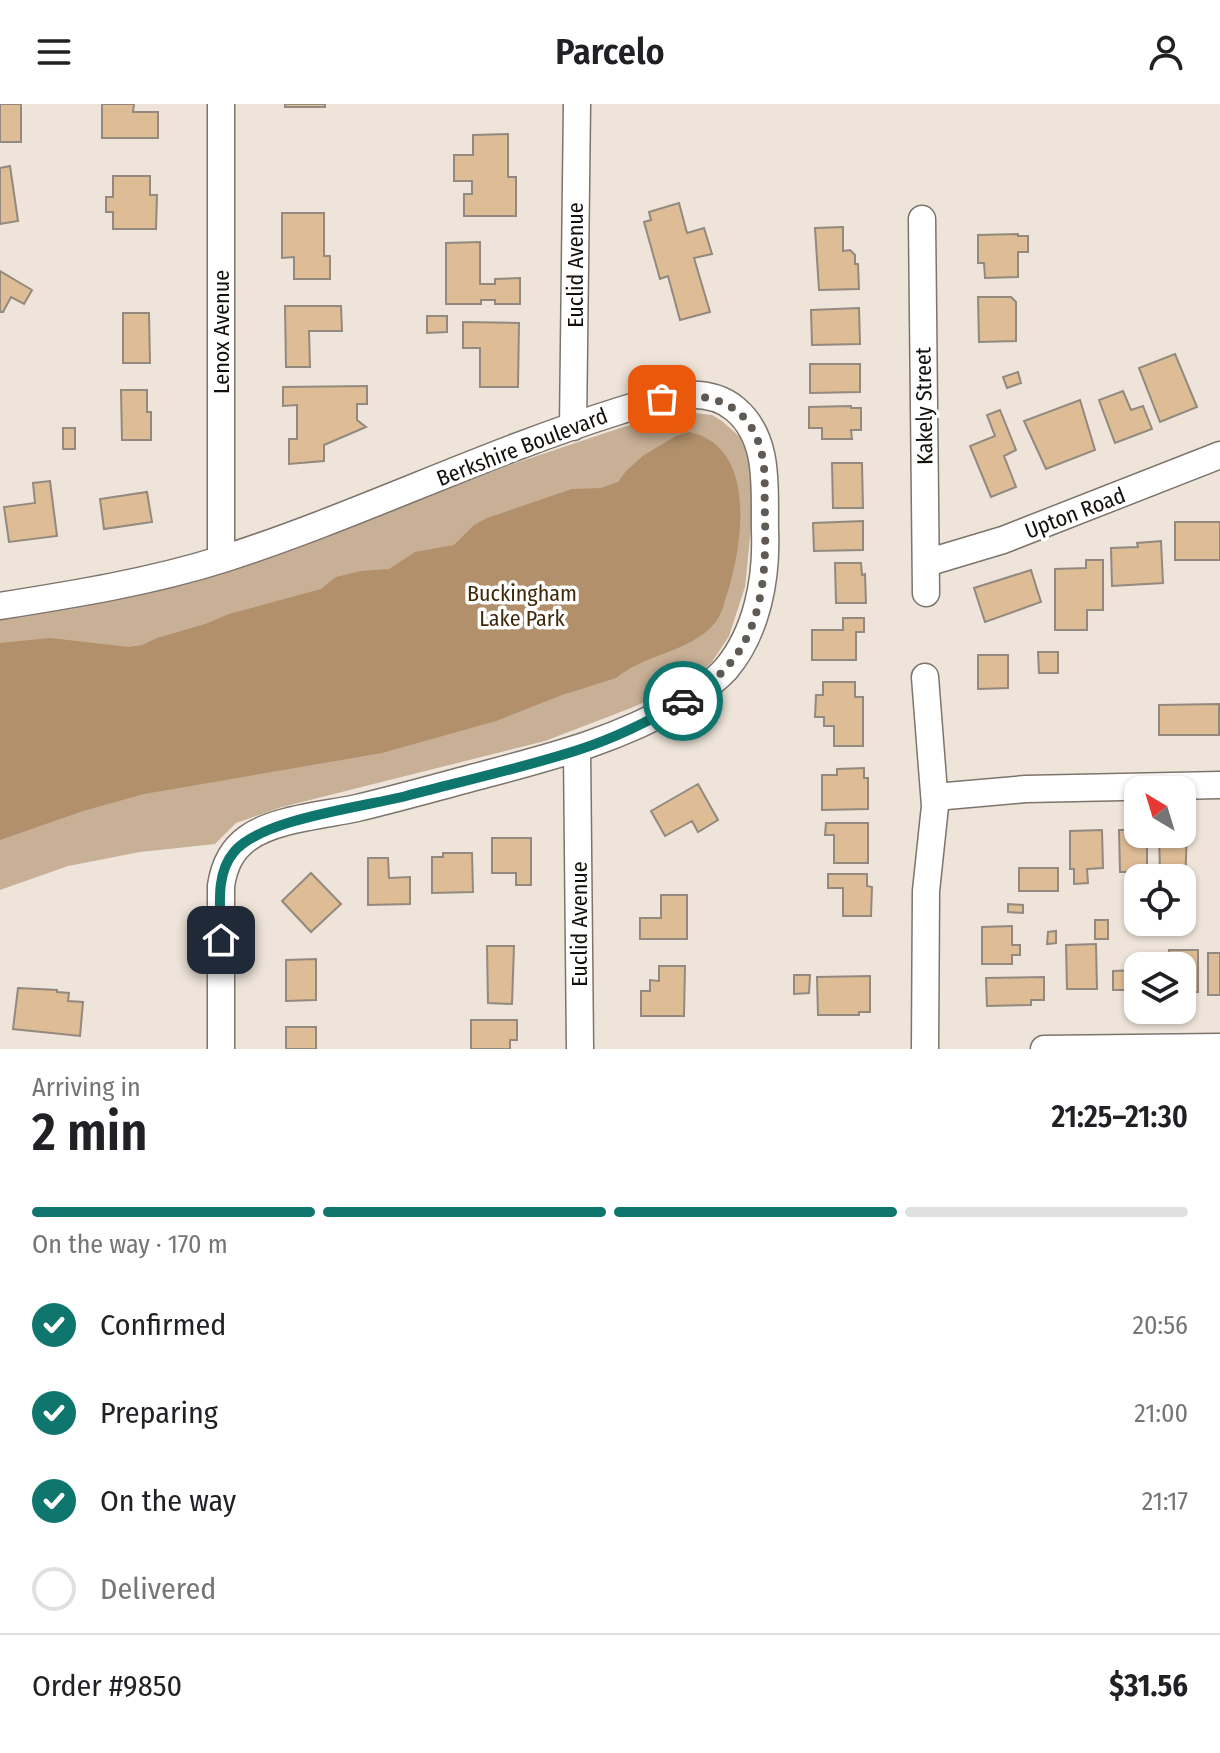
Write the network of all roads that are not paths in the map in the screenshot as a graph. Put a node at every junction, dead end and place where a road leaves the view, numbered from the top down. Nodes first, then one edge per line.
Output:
1 (221, 104) edge
2 (577, 104) edge
3 (922, 219) dead end
4 (573, 427) junction
5 (1220, 455) edge
6 (221, 559) junction
7 (926, 563) junction
8 (926, 593) dead end
9 (0, 606) edge
10 (925, 677) dead end
11 (577, 750) junction
12 (1220, 785) edge
13 (935, 797) junction
14 (1220, 1047) edge
15 (221, 1049) edge
16 (580, 1049) edge
17 (925, 1049) edge
18 (1044, 1049) edge

1 - 6 street, Lenox Avenue
2 - 4 street, Euclid Avenue
3 - 7 street, Kakely Street
4 - 6 street, Berkshire Boulevard
4 - 11 street, Berkshire Boulevard
5 - 7 street, Upton Road
6 - 9 street, Berkshire Boulevard
7 - 8 street, Kakely Street
10 - 13 street
11 - 15 street, Berkshire Boulevard
11 - 16 street, Euclid Avenue
12 - 13 street
13 - 17 street
14 - 18 street

